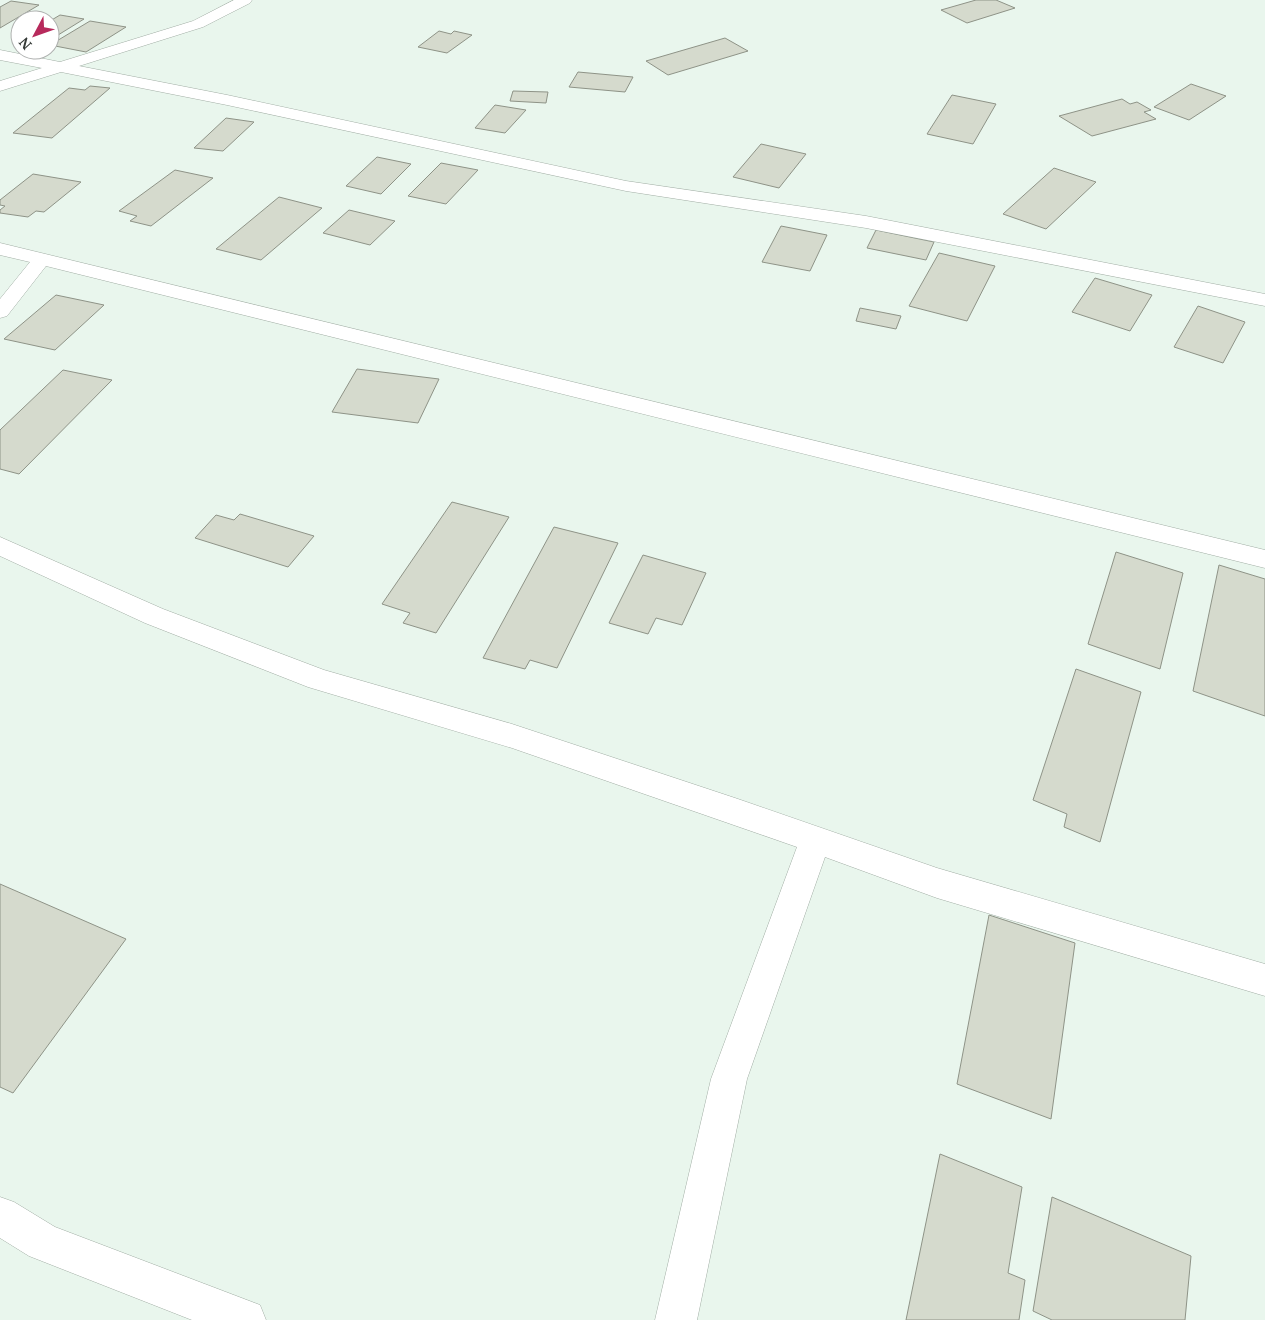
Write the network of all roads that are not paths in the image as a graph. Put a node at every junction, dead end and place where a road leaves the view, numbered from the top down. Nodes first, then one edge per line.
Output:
1 (245, 0) edge
2 (0, 55) edge
3 (62, 67) junction
4 (0, 86) edge
5 (0, 249) edge
6 (42, 259) junction
7 (1265, 300) edge
8 (0, 312) edge
9 (0, 546) edge
10 (1265, 559) edge
11 (816, 840) junction
12 (1265, 980) edge
13 (0, 1216) edge
14 (245, 1320) edge
15 (676, 1320) edge

1 - 3 street
2 - 3 street
3 - 4 street
3 - 7 street
5 - 6 street
6 - 8 street
6 - 10 street
9 - 11 street
11 - 12 street
11 - 15 street
13 - 14 street

